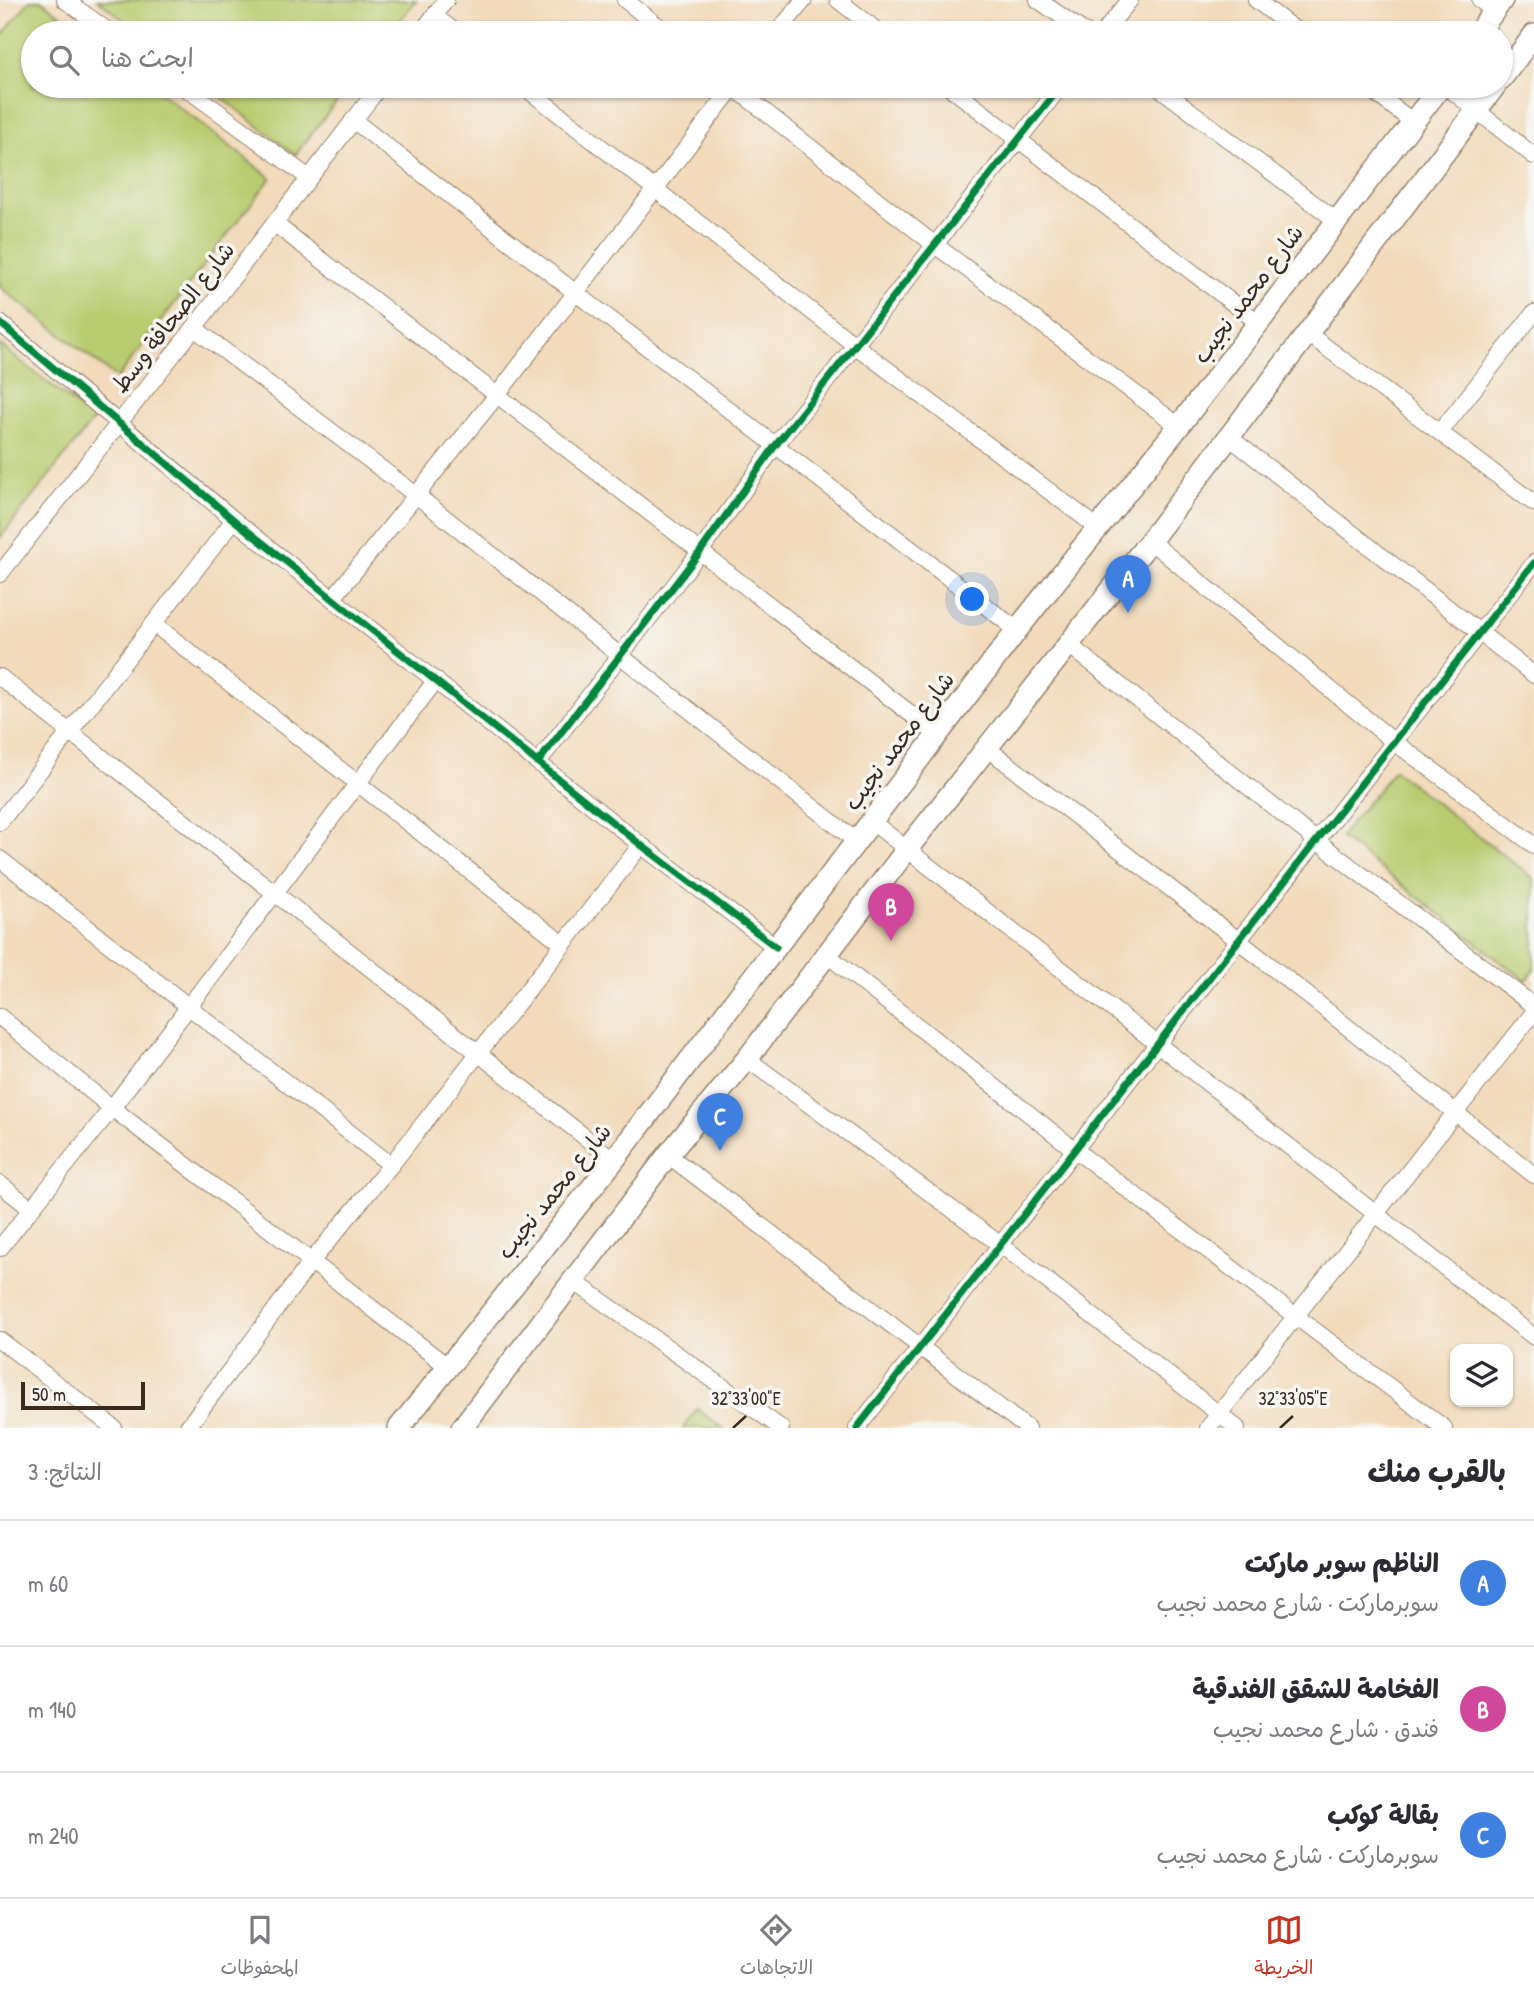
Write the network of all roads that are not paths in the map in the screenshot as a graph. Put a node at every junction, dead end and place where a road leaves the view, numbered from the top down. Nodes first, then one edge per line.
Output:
1 (65, 0) edge
2 (446, 0) edge
3 (625, 0) edge
4 (804, 0) edge
5 (838, 0) edge
6 (1038, 0) edge
7 (1130, 0) edge
8 (1256, 0) edge
9 (1492, 4) edge
10 (434, 16) junction
11 (94, 21) edge
12 (430, 21) edge
13 (441, 21) edge
14 (652, 21) edge
15 (787, 21) edge
16 (865, 21) edge
17 (1069, 21) edge
18 (1113, 21) edge
19 (1283, 21) edge
20 (1484, 21) edge
21 (1534, 36) edge
22 (1513, 63) edge
23 (199, 98) edge
24 (370, 98) edge
25 (538, 98) edge
26 (724, 98) edge
27 (748, 98) edge
28 (963, 98) edge
29 (1051, 98) edge
30 (1173, 98) edge
31 (1382, 98) edge
32 (1433, 98) edge
33 (1460, 98) edge
34 (1486, 98) edge
35 (1477, 110) junction
36 (353, 120) junction
37 (1413, 122) junction
38 (1017, 140) junction
39 (1534, 156) edge
40 (309, 178) junction
41 (655, 191) junction
42 (1336, 220) junction
43 (275, 224) junction
44 (935, 245) junction
45 (576, 293) junction
46 (0, 323) edge
47 (1259, 323) junction
48 (1531, 324) edge
49 (194, 328) junction
50 (1307, 332) junction
51 (856, 346) junction
52 (498, 394) junction
53 (118, 423) junction
54 (1179, 426) junction
55 (1440, 432) junction
56 (1228, 437) junction
57 (775, 446) junction
58 (416, 495) junction
59 (1534, 503) edge
60 (234, 520) junction
61 (1097, 527) junction
62 (1150, 541) junction
63 (700, 552) junction
64 (1534, 563) edge
65 (0, 574) edge
66 (333, 598) junction
67 (154, 624) junction
68 (1017, 629) junction
69 (1479, 633) junction
70 (1069, 645) junction
71 (620, 656) junction
72 (1534, 675) edge
73 (0, 677) edge
74 (436, 680) junction
75 (70, 732) junction
76 (937, 734) junction
77 (1393, 741) junction
78 (987, 748) junction
79 (539, 761) junction
80 (358, 783) junction
81 (0, 821) edge
82 (872, 822) junction
83 (856, 841) junction
84 (1317, 841) junction
85 (641, 845) junction
86 (1534, 845) edge
87 (908, 848) junction
88 (0, 859) edge
89 (275, 892) junction
90 (1239, 941) junction
91 (563, 944) junction
92 (776, 947) junction
93 (826, 954) junction
94 (189, 1006) junction
95 (1534, 1006) edge
96 (1534, 1013) edge
97 (0, 1017) edge
98 (1157, 1045) junction
99 (479, 1053) junction
100 (747, 1059) junction
101 (112, 1108) junction
102 (1456, 1112) junction
103 (1075, 1150) junction
104 (667, 1155) junction
105 (614, 1160) junction
106 (391, 1165) junction
107 (1534, 1175) edge
108 (0, 1184) edge
109 (30, 1208) junction
110 (1376, 1214) junction
111 (1001, 1245) junction
112 (0, 1248) edge
113 (311, 1262) junction
114 (572, 1280) junction
115 (1296, 1316) junction
116 (1534, 1336) edge
117 (0, 1340) edge
118 (921, 1347) junction
119 (447, 1366) junction
120 (1219, 1414) junction
121 (114, 1428) edge
122 (187, 1428) edge
123 (399, 1428) edge
124 (462, 1428) edge
125 (781, 1428) edge
126 (857, 1428) edge
127 (1027, 1428) edge
128 (1208, 1428) edge
129 (1237, 1428) edge
130 (1444, 1428) edge

1 - 11 street
2 - 10 street
3 - 14 street
4 - 15 street
5 - 16 street
6 - 17 street
7 - 18 street
8 - 19 street
9 - 20 main road
10 - 12 street
10 - 13 street
21 - 22 main road
23 - 40 street
24 - 36 street, شارع الصحافة وسط
25 - 41 street
26 - 41 street
27 - 44 street
28 - 38 street
29 - 38 street
30 - 42 street
31 - 37 street
32 - 37 main road, شارع محمد نجيب
33 - 35 street
34 - 35 main road
35 - 39 street
35 - 50 main road
36 - 40 street, شارع الصحافة وسط
36 - 45 street
37 - 42 main road, شارع محمد نجيب
38 - 44 street
38 - 47 street
40 - 43 street, شارع الصحافة وسط
41 - 45 street
41 - 51 street
42 - 47 main road, شارع محمد نجيب
43 - 49 street, شارع الصحافة وسط
43 - 52 street
44 - 51 street
44 - 54 street
45 - 52 street
45 - 57 street
46 - 53 street
47 - 54 main road, شارع محمد نجيب
48 - 55 street
49 - 53 street, شارع الصحافة وسط
49 - 58 street
50 - 55 street
50 - 56 main road
51 - 57 street
51 - 61 street
52 - 58 street
52 - 63 street
53 - 60 street
53 - 65 street, شارع الصحافة وسط
54 - 61 main road, شارع محمد نجيب
55 - 59 street
56 - 62 main road
56 - 69 street
57 - 63 street
57 - 68 street
58 - 66 street
58 - 71 street
60 - 66 street
60 - 67 street
61 - 68 main road, شارع محمد نجيب
62 - 70 main road
62 - 77 street
63 - 71 street
63 - 76 street
64 - 69 street
66 - 74 street
67 - 75 street
67 - 80 street
68 - 76 main road, شارع محمد نجيب
69 - 72 street
69 - 77 street
70 - 78 main road
70 - 84 street
71 - 79 street
71 - 83 street
73 - 75 street
74 - 79 street
74 - 80 street
75 - 81 street
75 - 89 street
76 - 82 main road, شارع محمد نجيب
77 - 84 street
77 - 86 street
78 - 87 main road
78 - 90 street
79 - 85 street
80 - 89 street
80 - 91 street
82 - 83 main road, شارع محمد نجيب
82 - 87 street
83 - 92 main road, شارع محمد نجيب
84 - 90 street
84 - 95 street
85 - 91 street
85 - 92 street
87 - 93 main road
87 - 98 street
88 - 94 street
89 - 94 street
89 - 99 street
90 - 98 street
90 - 102 street
91 - 99 street
92 - 105 main road, شارع محمد نجيب
93 - 100 main road
93 - 103 street
94 - 101 street
94 - 106 street
96 - 102 street
97 - 101 street
98 - 103 street
98 - 110 street
99 - 105 street
99 - 106 street
100 - 104 main road
100 - 111 street
101 - 109 street
101 - 113 street
102 - 107 street
102 - 110 street
103 - 111 street
103 - 115 street
104 - 114 main road
104 - 118 street
105 - 119 main road, شارع محمد نجيب
106 - 113 street
108 - 109 street
109 - 112 street
110 - 115 street
110 - 116 street
111 - 118 street
111 - 120 street
113 - 119 street
113 - 122 street
114 - 124 main road
114 - 125 street
115 - 120 street
115 - 130 street
117 - 121 street
118 - 126 street
118 - 127 street
119 - 123 main road, شارع محمد نجيب
120 - 128 street
120 - 129 street

